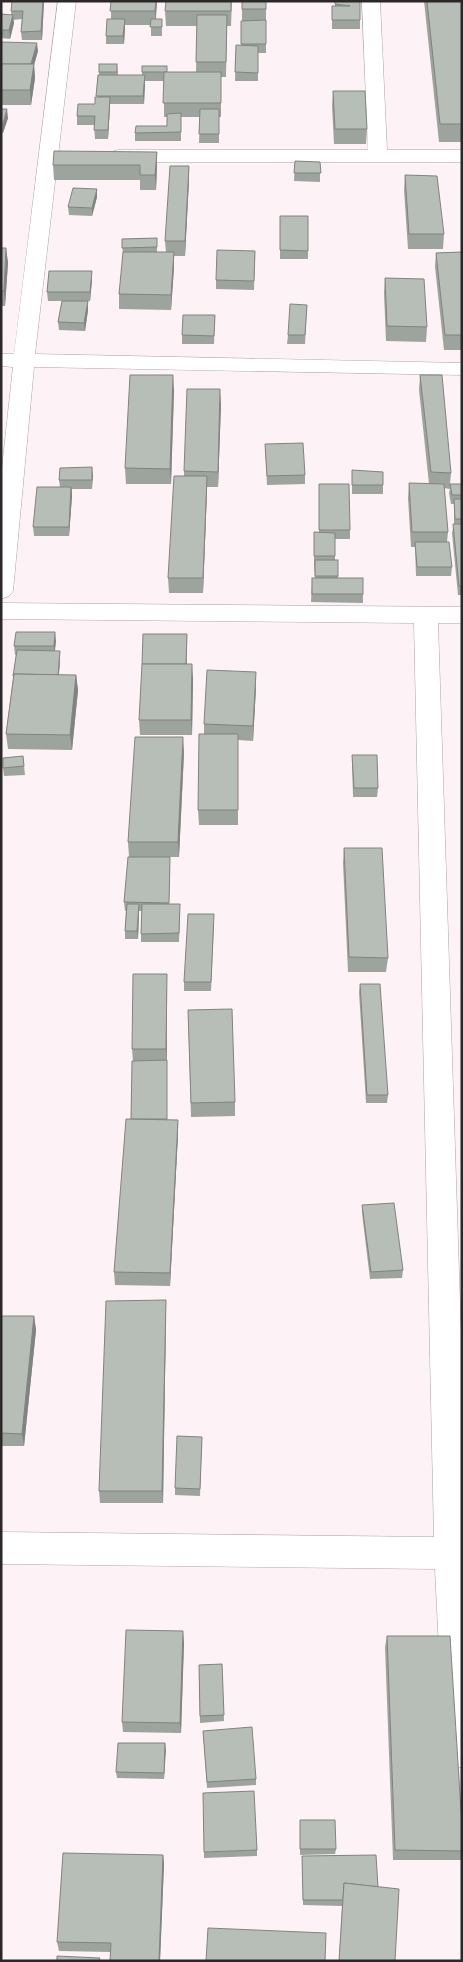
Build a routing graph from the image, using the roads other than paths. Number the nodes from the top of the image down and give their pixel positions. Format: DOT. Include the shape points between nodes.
graph roads {
  1 [pos="67,1"];
  2 [pos="371,1"];
  3 [pos="98,156"];
  4 [pos="378,156"];
  5 [pos="462,156"];
  6 [pos="1,360"];
  7 [pos="24,360"];
  8 [pos="462,369"];
  9 [pos="1,591"];
  10 [pos="1,611"];
  11 [pos="426,615"];
  12 [pos="462,616"];
  13 [pos="451,1087"];
  14 [pos="1,1548"];
  15 [pos="457,1553"];
  16 [pos="462,1750"];
  1 -- 7 [label="street" via="58,157"];
  2 -- 4 [label="street"];
  3 -- 4 [label="street"];
  4 -- 5 [label="street"];
  6 -- 7 [label="street"];
  7 -- 8 [label="street"];
  7 -- 9 [label="street"];
  10 -- 11 [label="street"];
  11 -- 12 [label="street"];
  11 -- 13 [label="street"];
  13 -- 15 [label="street"];
  14 -- 15 [label="street"];
  15 -- 16 [label="street"];
}
